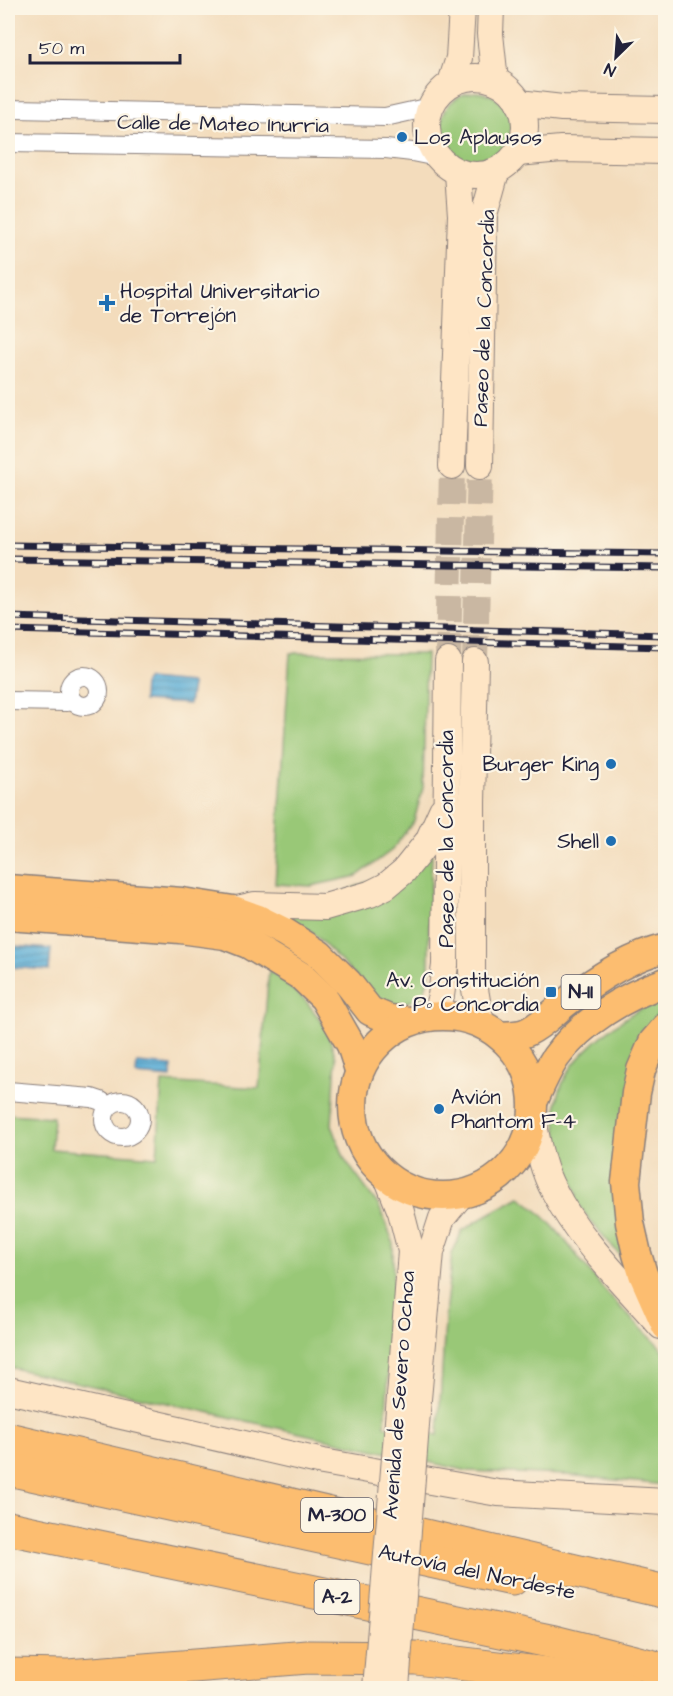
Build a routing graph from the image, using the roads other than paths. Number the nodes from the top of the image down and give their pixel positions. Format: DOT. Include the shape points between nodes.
graph roads {
  1 [pos="462,8"];
  2 [pos="491,8"];
  3 [pos="495,81"];
  4 [pos="451,83"];
  5 [pos="519,103"];
  6 [pos="430,107"];
  7 [pos="8,108"];
  8 [pos="666,110"];
  9 [pos="8,143"];
  10 [pos="666,151"];
  11 [pos="518,153"];
  12 [pos="436,157"];
  13 [pos="458,172"];
  14 [pos="496,172"];
  15 [pos="452,466"];
  16 [pos="480,466"];
  17 [pos="448,661"];
  18 [pos="475,662"];
  19 [pos="72,700"];
  20 [pos="8,701"];
  21 [pos="446,801"];
  22 [pos="8,889"];
  23 [pos="232,910"];
  24 [pos="8,916"];
  25 [pos="666,948"];
  26 [pos="666,982"];
  27 [pos="423,1018"];
  28 [pos="666,1026"];
  29 [pos="491,1030"];
  30 [pos="359,1070"];
  31 [pos="8,1091"];
  32 [pos="108,1106"];
  33 [pos="534,1109"];
  34 [pos="387,1177"];
  35 [pos="460,1196"];
  36 [pos="666,1326"];
  37 [pos="666,1330"];
  38 [pos="8,1390"];
  39 [pos="409,1398"];
  40 [pos="8,1439"];
  41 [pos="8,1469"];
  42 [pos="666,1502"];
  43 [pos="8,1528"];
  44 [pos="666,1592"];
  45 [pos="666,1615"];
  46 [pos="666,1670"];
  47 [pos="8,1675"];
  48 [pos="376,1689"];
  49 [pos="396,1689"];
  50 [pos="624,1689"];
  1 -- 4 [label="street" via="459,58"];
  2 -- 3 [label="street"];
  3 -- 4 [label="street" via="480,77"];
  3 -- 5 [label="street"];
  4 -- 6 [label="street" via="438,93"];
  5 -- 8 [label="street"];
  5 -- 11 [label="street" via="525,128"];
  6 -- 7 [label="street, Calle de Mateo Inurria" via="385,117"];
  6 -- 12 [label="street" via="426,124 428,142"];
  9 -- 12 [label="street, Calle de Mateo Inurria" via="386,149"];
  10 -- 11 [label="street" via="561,149"];
  11 -- 14 [label="street"];
  12 -- 13 [label="street"];
  13 -- 14 [label="street" via="477,176"];
  13 -- 15 [label="street, Paseo de la Concordia" via="461,215"];
  14 -- 16 [label="street, Paseo de la Concordia" via="484,215"];
  17 -- 21 [label="street, Paseo de la Concordia"];
  18 -- 29 [label="street, Paseo de la Concordia" via="472,972"];
  19 -- 20 [label="street"];
  21 -- 23 [label="street" via="428,841 386,886 325,907 255,905"];
  21 -- 27 [label="street, Paseo de la Concordia" via="446,965 441,996"];
  22 -- 23 [label="main road" via="182,902"];
  23 -- 27 [label="main road" via="284,932 319,954 370,1011 389,1019"];
  24 -- 30 [label="main road" via="180,928 225,935 248,944 301,976 324,998 351,1045"];
  25 -- 29 [label="main road, N-II" via="650,951 608,972 525,1033"];
  26 -- 33 [label="main road, N-II" via="625,1000 587,1024 546,1073"];
  27 -- 29 [label="main road, N-II" via="457,1016"];
  27 -- 30 [label="main road, N-II" via="391,1030"];
  28 -- 36 [label="main road" via="653,1042 641,1070 626,1182 630,1223 643,1274"];
  29 -- 33 [label="main road" via="516,1052 528,1072"];
  30 -- 34 [label="main road, N-II" via="352,1106 356,1134 369,1159"];
  31 -- 32 [label="street" via="92,1098"];
  33 -- 35 [label="main road, N-II" via="525,1144 508,1169 488,1185"];
  33 -- 37 [label="street" via="540,1158 554,1191 585,1239"];
  34 -- 35 [label="main road, N-II" via="417,1192"];
  34 -- 39 [label="street, Avenida de Severo Ochoa" via="411,1251"];
  35 -- 39 [label="street, Avenida de Severo Ochoa" via="442,1218 431,1252"];
  38 -- 42 [label="street" via="323,1462 498,1493"];
  39 -- 48 [label="street, Avenida de Severo Ochoa, bridge"];
  39 -- 49 [label="street, Avenida de Severo Ochoa, bridge"];
  40 -- 44 [label="highway, M-300"];
  41 -- 45 [label="highway, Autovía del Nordeste"];
  43 -- 46 [label="highway, A-2" via="554,1642"];
  47 -- 50 [label="highway" via="68,1676 308,1657 416,1658 547,1674"];
}
